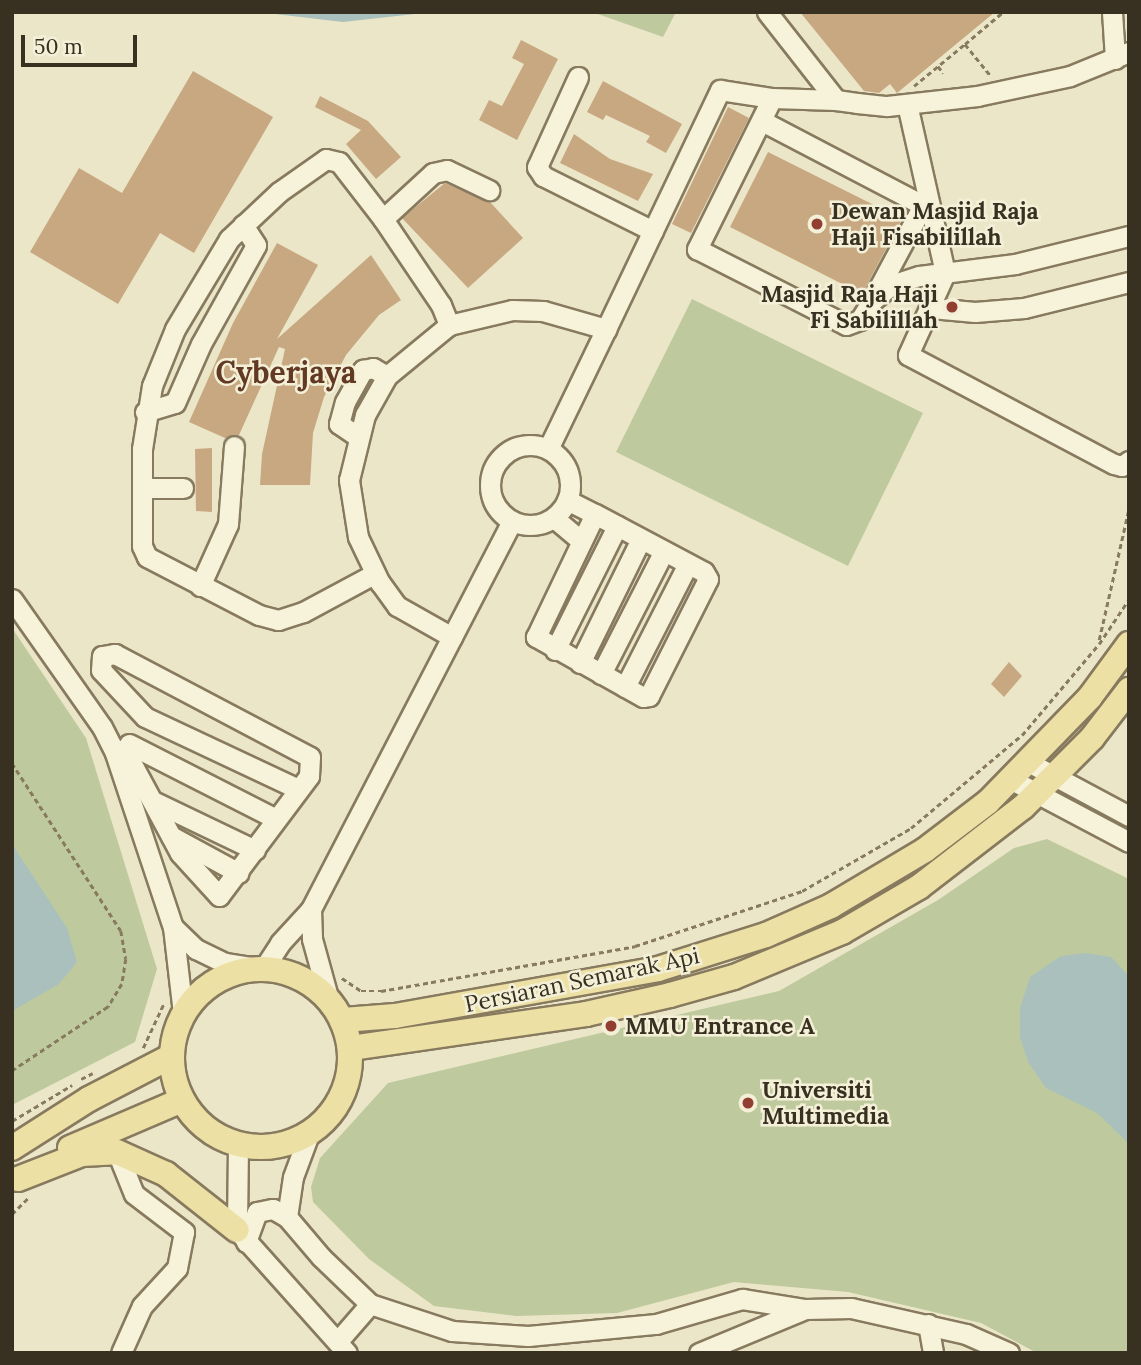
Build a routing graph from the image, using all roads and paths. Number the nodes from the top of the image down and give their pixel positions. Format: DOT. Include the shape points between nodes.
graph roads {
  1 [pos="766,12"];
  2 [pos="1003,12"];
  3 [pos="1112,12"];
  4 [pos="965,44"];
  5 [pos="1122,55"];
  6 [pos="938,66"];
  7 [pos="943,73"];
  8 [pos="578,77"];
  9 [pos="995,81"];
  10 [pos="909,97"];
  11 [pos="772,99"];
  12 [pos="836,100"];
  13 [pos="762,121"];
  14 [pos="489,190"];
  15 [pos="925,202"];
  16 [pos="383,219"];
  17 [pos="243,225"];
  18 [pos="653,231"];
  19 [pos="1129,236"];
  20 [pos="945,273"];
  21 [pos="1129,282"];
  22 [pos="872,300"];
  23 [pos="931,308"];
  24 [pos="449,325"];
  25 [pos="606,329"];
  26 [pos="145,412"];
  27 [pos="234,446"];
  28 [pos="548,449"];
  29 [pos="1129,461"];
  30 [pos="142,488"];
  31 [pos="183,488"];
  32 [pos="567,500"];
  33 [pos="1129,508"];
  34 [pos="595,514"];
  35 [pos="554,518"];
  36 [pos="512,522"];
  37 [pos="617,526"];
  38 [pos="641,539"];
  39 [pos="581,541"];
  40 [pos="664,551"];
  41 [pos="688,564"];
  42 [pos="374,573"];
  43 [pos="200,586"];
  44 [pos="1129,598"];
  45 [pos="12,599"];
  46 [pos="452,637"];
  47 [pos="1099,644"];
  48 [pos="1129,644"];
  49 [pos="555,650"];
  50 [pos="580,663"];
  51 [pos="601,674"];
  52 [pos="625,687"];
  53 [pos="1129,690"];
  54 [pos="145,717"];
  55 [pos="122,749"];
  56 [pos="12,763"];
  57 [pos="1021,772"];
  58 [pos="1046,786"];
  59 [pos="298,789"];
  60 [pos="155,802"];
  61 [pos="1129,816"];
  62 [pos="276,819"];
  63 [pos="171,836"];
  64 [pos="1129,842"];
  65 [pos="255,850"];
  66 [pos="239,873"];
  67 [pos="311,909"];
  68 [pos="173,927"];
  69 [pos="260,968"];
  70 [pos="336,970"];
  71 [pos="328,997"];
  72 [pos="174,1007"];
  73 [pos="343,1020"];
  74 [pos="351,1048"];
  75 [pos="135,1053"];
  76 [pos="172,1056"];
  77 [pos="12,1071"];
  78 [pos="98,1071"];
  79 [pos="182,1100"];
  80 [pos="12,1121"];
  81 [pos="309,1134"];
  82 [pos="238,1145"];
  83 [pos="12,1148"];
  84 [pos="117,1152"];
  85 [pos="15,1181"];
  86 [pos="288,1217"];
  87 [pos="241,1236"];
  88 [pos="370,1304"];
  89 [pos="726,1304"];
  90 [pos="805,1310"];
  91 [pos="928,1324"];
  92 [pos="744,1331"];
  93 [pos="342,1347"];
  94 [pos="121,1353"];
  95 [pos="699,1353"];
  96 [pos="933,1353"];
  97 [pos="1009,1353"];
  1 -- 12 [label="street"];
  2 -- 4 [label="path"];
  3 -- 5 [label="street"];
  4 -- 6 [label="path"];
  4 -- 9 [label="path"];
  5 -- 10 [label="street" via="1070,76 977,96"];
  6 -- 7 [label="path"];
  6 -- 10 [label="path"];
  8 -- 18 [label="street" via="537,167 543,176"];
  10 -- 12 [label="street"];
  10 -- 15 [label="street"];
  11 -- 12 [label="street"];
  11 -- 13 [label="street"];
  11 -- 18 [label="street" via="720,90"];
  13 -- 15 [label="street"];
  13 -- 22 [label="street" via="697,248 846,325 860,320"];
  14 -- 16 [label="street" via="447,170 433,173"];
  15 -- 20 [label="street"];
  15 -- 22 [label="street"];
  16 -- 17 [label="street" via="339,162 326,159"];
  16 -- 24 [label="street" via="441,305"];
  17 -- 26 [label="street" via="203,277 175,329"];
  17 -- 26 [label="street" via="256,245 201,344 175,403"];
  18 -- 25 [label="street"];
  19 -- 20 [label="street" via="1015,264"];
  20 -- 22 [label="street" via="891,285"];
  20 -- 23 [label="street"];
  21 -- 23 [label="street" via="1024,308 975,312"];
  23 -- 29 [label="street" via="908,355 1114,464 1122,466"];
  24 -- 25 [label="street" via="522,310 572,317"];
  24 -- 42 [label="street" via="387,376 357,436 349,480 351,506"];
  25 -- 28 [label="street"];
  26 -- 30 [label="street"];
  27 -- 43 [label="street" via="228,524"];
  28 -- 32 [label="street" via="567,471"];
  28 -- 36 [label="street" via="521,446 497,461 489,488 492,501"];
  30 -- 31 [label="street"];
  30 -- 43 [label="street" via="142,546 147,557"];
  32 -- 34 [label="street"];
  32 -- 35 [label="street"];
  33 -- 47 [label="path"];
  34 -- 37 [label="street"];
  34 -- 39 [label="street"];
  35 -- 36 [label="street" via="533,526"];
  35 -- 39 [label="street"];
  36 -- 46 [label="street"];
  37 -- 38 [label="street"];
  37 -- 49 [label="street"];
  38 -- 40 [label="street"];
  38 -- 50 [label="street"];
  39 -- 49 [label="street" via="536,630 536,637"];
  40 -- 41 [label="street"];
  40 -- 51 [label="street"];
  41 -- 52 [label="street"];
  41 -- 52 [label="street" via="704,572 706,587 649,696"];
  42 -- 43 [label="street" via="303,612 278,620"];
  42 -- 46 [label="street" via="397,606"];
  44 -- 47 [label="path"];
  45 -- 55 [label="street"];
  46 -- 67 [label="street"];
  47 -- 70 [label="path" via="1022,735 911,828 802,891 635,946 381,991 361,991"];
  48 -- 57 [label="main road, Persiaran Semarak Api" via="1090,697"];
  49 -- 50 [label="street"];
  50 -- 51 [label="street"];
  51 -- 52 [label="street"];
  53 -- 58 [label="main road, Persiaran Semarak Api"];
  54 -- 55 [label="street" via="143,733"];
  54 -- 59 [label="street"];
  54 -- 59 [label="street" via="101,670 102,656 115,654 304,751 312,764"];
  55 -- 60 [label="street"];
  55 -- 62 [label="street"];
  55 -- 68 [label="street"];
  56 -- 77 [label="path" via="121,931 126,959 122,984 108,1007"];
  57 -- 58 [label="street"];
  57 -- 73 [label="main road, Persiaran Semarak Api" via="900,866 831,906 754,939 617,977 396,1016"];
  58 -- 61 [label="street"];
  58 -- 64 [label="street"];
  58 -- 74 [label="main road, Persiaran Semarak Api" via="954,862 881,911 746,972 586,1014"];
  59 -- 62 [label="street"];
  60 -- 63 [label="street"];
  60 -- 65 [label="street"];
  62 -- 65 [label="street"];
  63 -- 66 [label="street"];
  63 -- 66 [label="street" via="190,869 211,892 219,895"];
  65 -- 66 [label="street"];
  67 -- 69 [label="street"];
  67 -- 71 [label="street" via="312,939"];
  68 -- 69 [label="street" via="196,949 225,963"];
  68 -- 72 [label="street"];
  69 -- 71 [label="main road" via="299,976"];
  69 -- 72 [label="main road" via="214,981"];
  71 -- 73 [label="main road"];
  72 -- 75 [label="path"];
  72 -- 76 [label="main road"];
  73 -- 74 [label="main road"];
  74 -- 81 [label="main road" via="350,1073 342,1097"];
  76 -- 79 [label="main road"];
  76 -- 83 [label="main road" via="89,1099"];
  78 -- 80 [label="path"];
  79 -- 82 [label="main road" via="196,1120"];
  79 -- 85 [label="main road" via="134,1117 41,1162"];
  81 -- 82 [label="main road" via="274,1146"];
  81 -- 86 [label="street" via="293,1177"];
  82 -- 87 [label="street"];
  84 -- 85 [label="main road" via="82,1154"];
  84 -- 87 [label="main road" via="166,1174"];
  84 -- 94 [label="street" via="134,1194 184,1232 177,1268 142,1306"];
  86 -- 87 [label="street" via="273,1209 257,1212"];
  86 -- 88 [label="street"];
  87 -- 93 [label="street"];
  88 -- 89 [label="street" via="452,1331 528,1336 656,1324"];
  88 -- 93 [label="street"];
  89 -- 90 [label="street" via="759,1299"];
  89 -- 92 [label="street" via="741,1315"];
  90 -- 91 [label="street" via="851,1308"];
  90 -- 92 [label="street"];
  91 -- 96 [label="street"];
  91 -- 97 [label="street"];
  92 -- 95 [label="street"];
}
